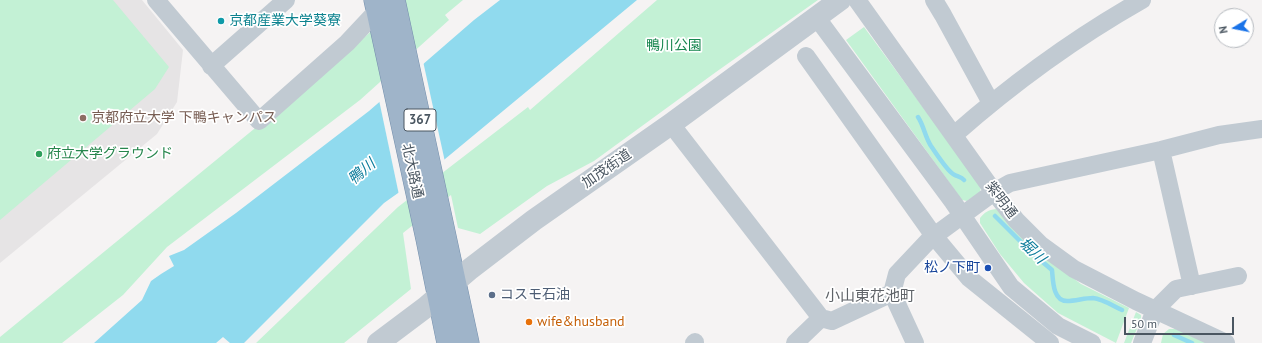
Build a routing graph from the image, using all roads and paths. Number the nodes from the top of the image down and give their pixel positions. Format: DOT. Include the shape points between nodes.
graph roads {
  1 [pos="156,0"];
  2 [pos="286,0"];
  3 [pos="840,0"];
  4 [pos="857,0"];
  5 [pos="934,0"];
  6 [pos="1142,0"];
  7 [pos="384,7"];
  8 [pos="817,18"];
  9 [pos="806,56"];
  10 [pos="211,66"];
  11 [pos="991,103"];
  12 [pos="672,124"];
  13 [pos="1262,129"];
  14 [pos="954,135"];
  15 [pos="1161,150"];
  16 [pos="994,192"];
  17 [pos="962,216"];
  18 [pos="934,236"];
  19 [pos="1238,276"];
  20 [pos="1192,286"];
  21 [pos="447,288"];
  22 [pos="892,293"];
  23 [pos="1155,310"];
  24 [pos="821,318"];
  25 [pos="378,343"];
  26 [pos="452,343"];
  27 [pos="795,343"];
  28 [pos="915,343"];
  29 [pos="1050,343"];
  30 [pos="1092,343"];
  31 [pos="1142,343"];
  32 [pos="1226,343"];
  1 -- 10 [label="street"];
  2 -- 10 [label="street"];
  3 -- 8 [label="street, 加茂街道"];
  4 -- 14 [label="street, 紫明通"];
  5 -- 11 [label="street"];
  6 -- 11 [label="street" via="1064,49"];
  7 -- 10 [label="street" via="259,121"];
  7 -- 21 [label="highway, 北大路通 / 367"];
  8 -- 12 [label="street, 加茂街道"];
  8 -- 17 [label="street"];
  9 -- 18 [label="street"];
  11 -- 14 [label="street"];
  12 -- 21 [label="street, 加茂街道" via="534,220"];
  12 -- 24 [label="street"];
  13 -- 15 [label="street" via="1219,135"];
  14 -- 16 [label="street, 紫明通"];
  15 -- 16 [label="street" via="1010,183"];
  15 -- 20 [label="street"];
  16 -- 17 [label="street"];
  16 -- 23 [label="street, 紫明通" via="1016,220 1041,245 1074,269"];
  17 -- 18 [label="street"];
  17 -- 30 [label="street" via="1011,287 1058,326"];
  18 -- 22 [label="street" via="897,274"];
  18 -- 29 [label="street" via="969,278"];
  19 -- 20 [label="street"];
  20 -- 23 [label="street" via="1176,289"];
  21 -- 25 [label="street, 加茂街道"];
  21 -- 26 [label="highway, 北大路通 / 367"];
  22 -- 24 [label="street" via="832,321"];
  22 -- 28 [label="street"];
  23 -- 31 [label="street"];
  23 -- 32 [label="street, 紫明通"];
  24 -- 27 [label="street"];
}
